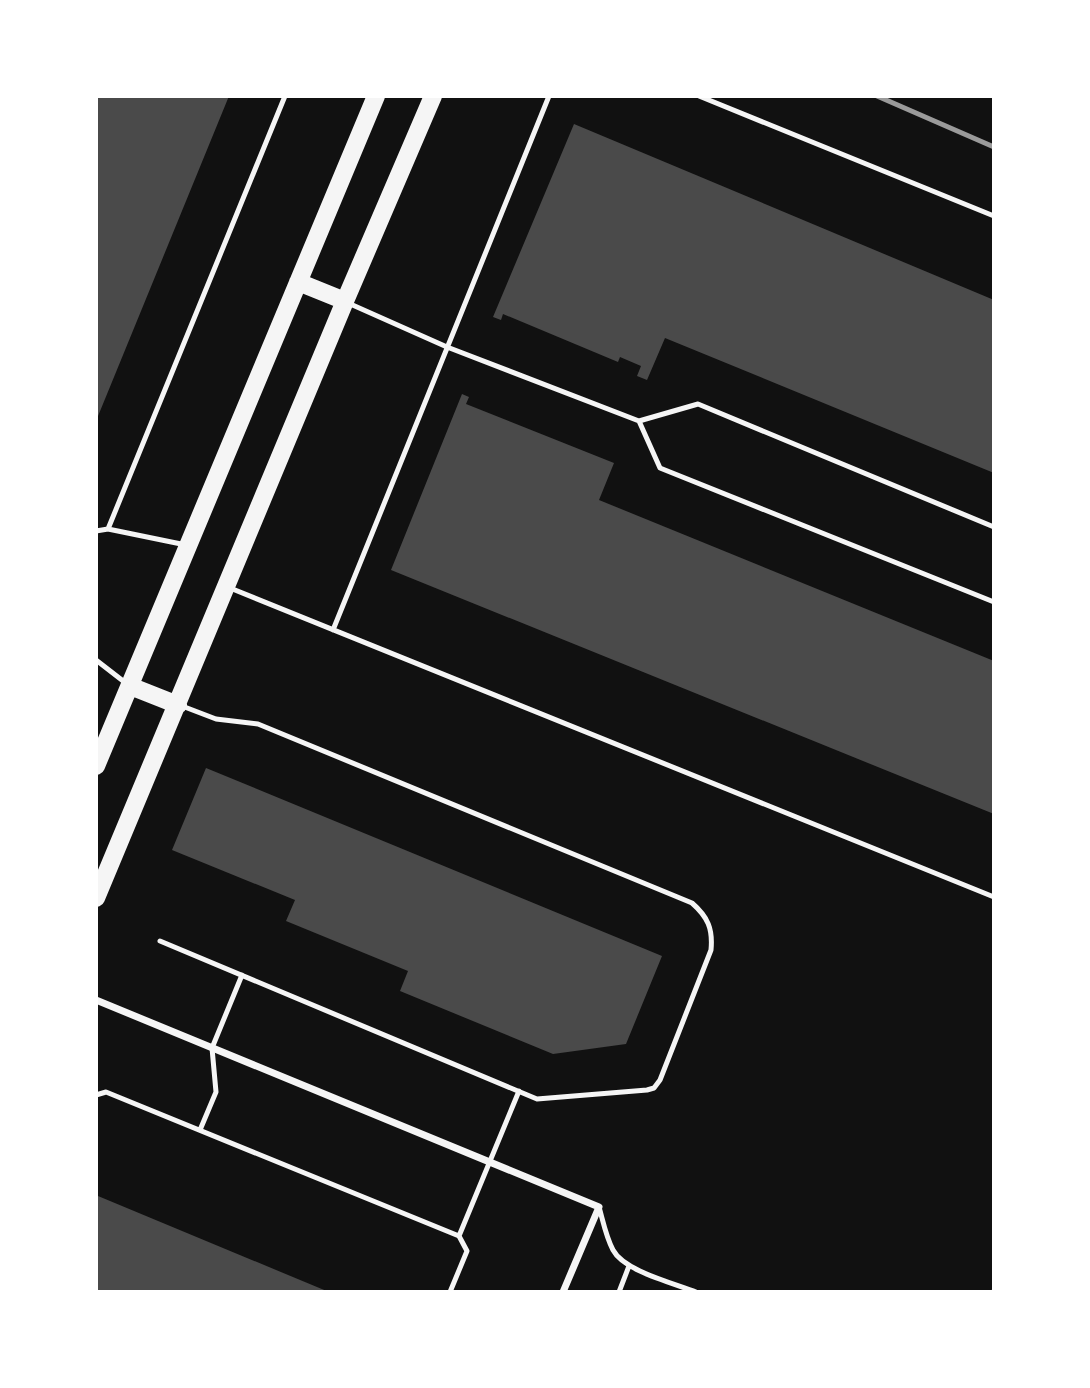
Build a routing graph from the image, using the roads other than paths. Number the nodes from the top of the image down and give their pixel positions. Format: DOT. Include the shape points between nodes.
graph roads {
  1 [pos="285,96"];
  2 [pos="376,96"];
  3 [pos="433,96"];
  4 [pos="549,96"];
  5 [pos="699,96"];
  6 [pos="994,216"];
  7 [pos="298,282"];
  8 [pos="345,301"];
  9 [pos="447,347"];
  10 [pos="639,421"];
  11 [pos="994,527"];
  12 [pos="108,529"];
  13 [pos="96,531"];
  14 [pos="189,545"];
  15 [pos="227,587"];
  16 [pos="994,602"];
  17 [pos="332,629"];
  18 [pos="96,660"];
  19 [pos="130,685"];
  20 [pos="178,705"];
  21 [pos="96,766"];
  22 [pos="994,897"];
  23 [pos="96,898"];
  24 [pos="160,941"];
  25 [pos="242,975"];
  26 [pos="96,1000"];
  27 [pos="212,1048"];
  28 [pos="519,1090"];
  29 [pos="96,1095"];
  30 [pos="200,1130"];
  31 [pos="489,1162"];
  32 [pos="599,1207"];
  33 [pos="459,1236"];
  34 [pos="629,1266"];
  35 [pos="450,1292"];
  36 [pos="563,1292"];
  37 [pos="619,1292"];
  38 [pos="696,1292"];
  1 -- 12 [label="lane"];
  2 -- 7 [label="main road"];
  3 -- 8 [label="main road"];
  4 -- 9 [label="lane"];
  5 -- 6 [label="lane"];
  7 -- 8 [label="main road"];
  7 -- 14 [label="main road"];
  8 -- 9 [label="lane"];
  8 -- 15 [label="main road"];
  9 -- 10 [label="lane"];
  9 -- 17 [label="lane"];
  10 -- 11 [label="lane" via="698,404"];
  10 -- 16 [label="lane" via="660,468"];
  12 -- 13 [label="lane"];
  12 -- 14 [label="lane"];
  14 -- 19 [label="main road"];
  15 -- 17 [label="lane"];
  15 -- 20 [label="main road"];
  17 -- 22 [label="lane"];
  18 -- 19 [label="lane"];
  19 -- 20 [label="main road"];
  19 -- 21 [label="main road"];
  20 -- 23 [label="main road"];
  20 -- 28 [label="lane" via="216,719 258,724 692,903 701,911 712,936 707,963 654,1088 537,1099"];
  24 -- 25 [label="lane"];
  25 -- 27 [label="lane"];
  25 -- 28 [label="lane"];
  26 -- 27 [label="street"];
  27 -- 30 [label="lane" via="216,1092"];
  27 -- 31 [label="street"];
  28 -- 31 [label="lane"];
  29 -- 30 [label="lane" via="106,1092"];
  30 -- 33 [label="lane"];
  31 -- 32 [label="street"];
  31 -- 33 [label="lane"];
  32 -- 34 [label="lane" via="613,1250"];
  32 -- 36 [label="street"];
  33 -- 35 [label="lane" via="467,1251"];
  34 -- 37 [label="lane"];
  34 -- 38 [label="lane"];
}
